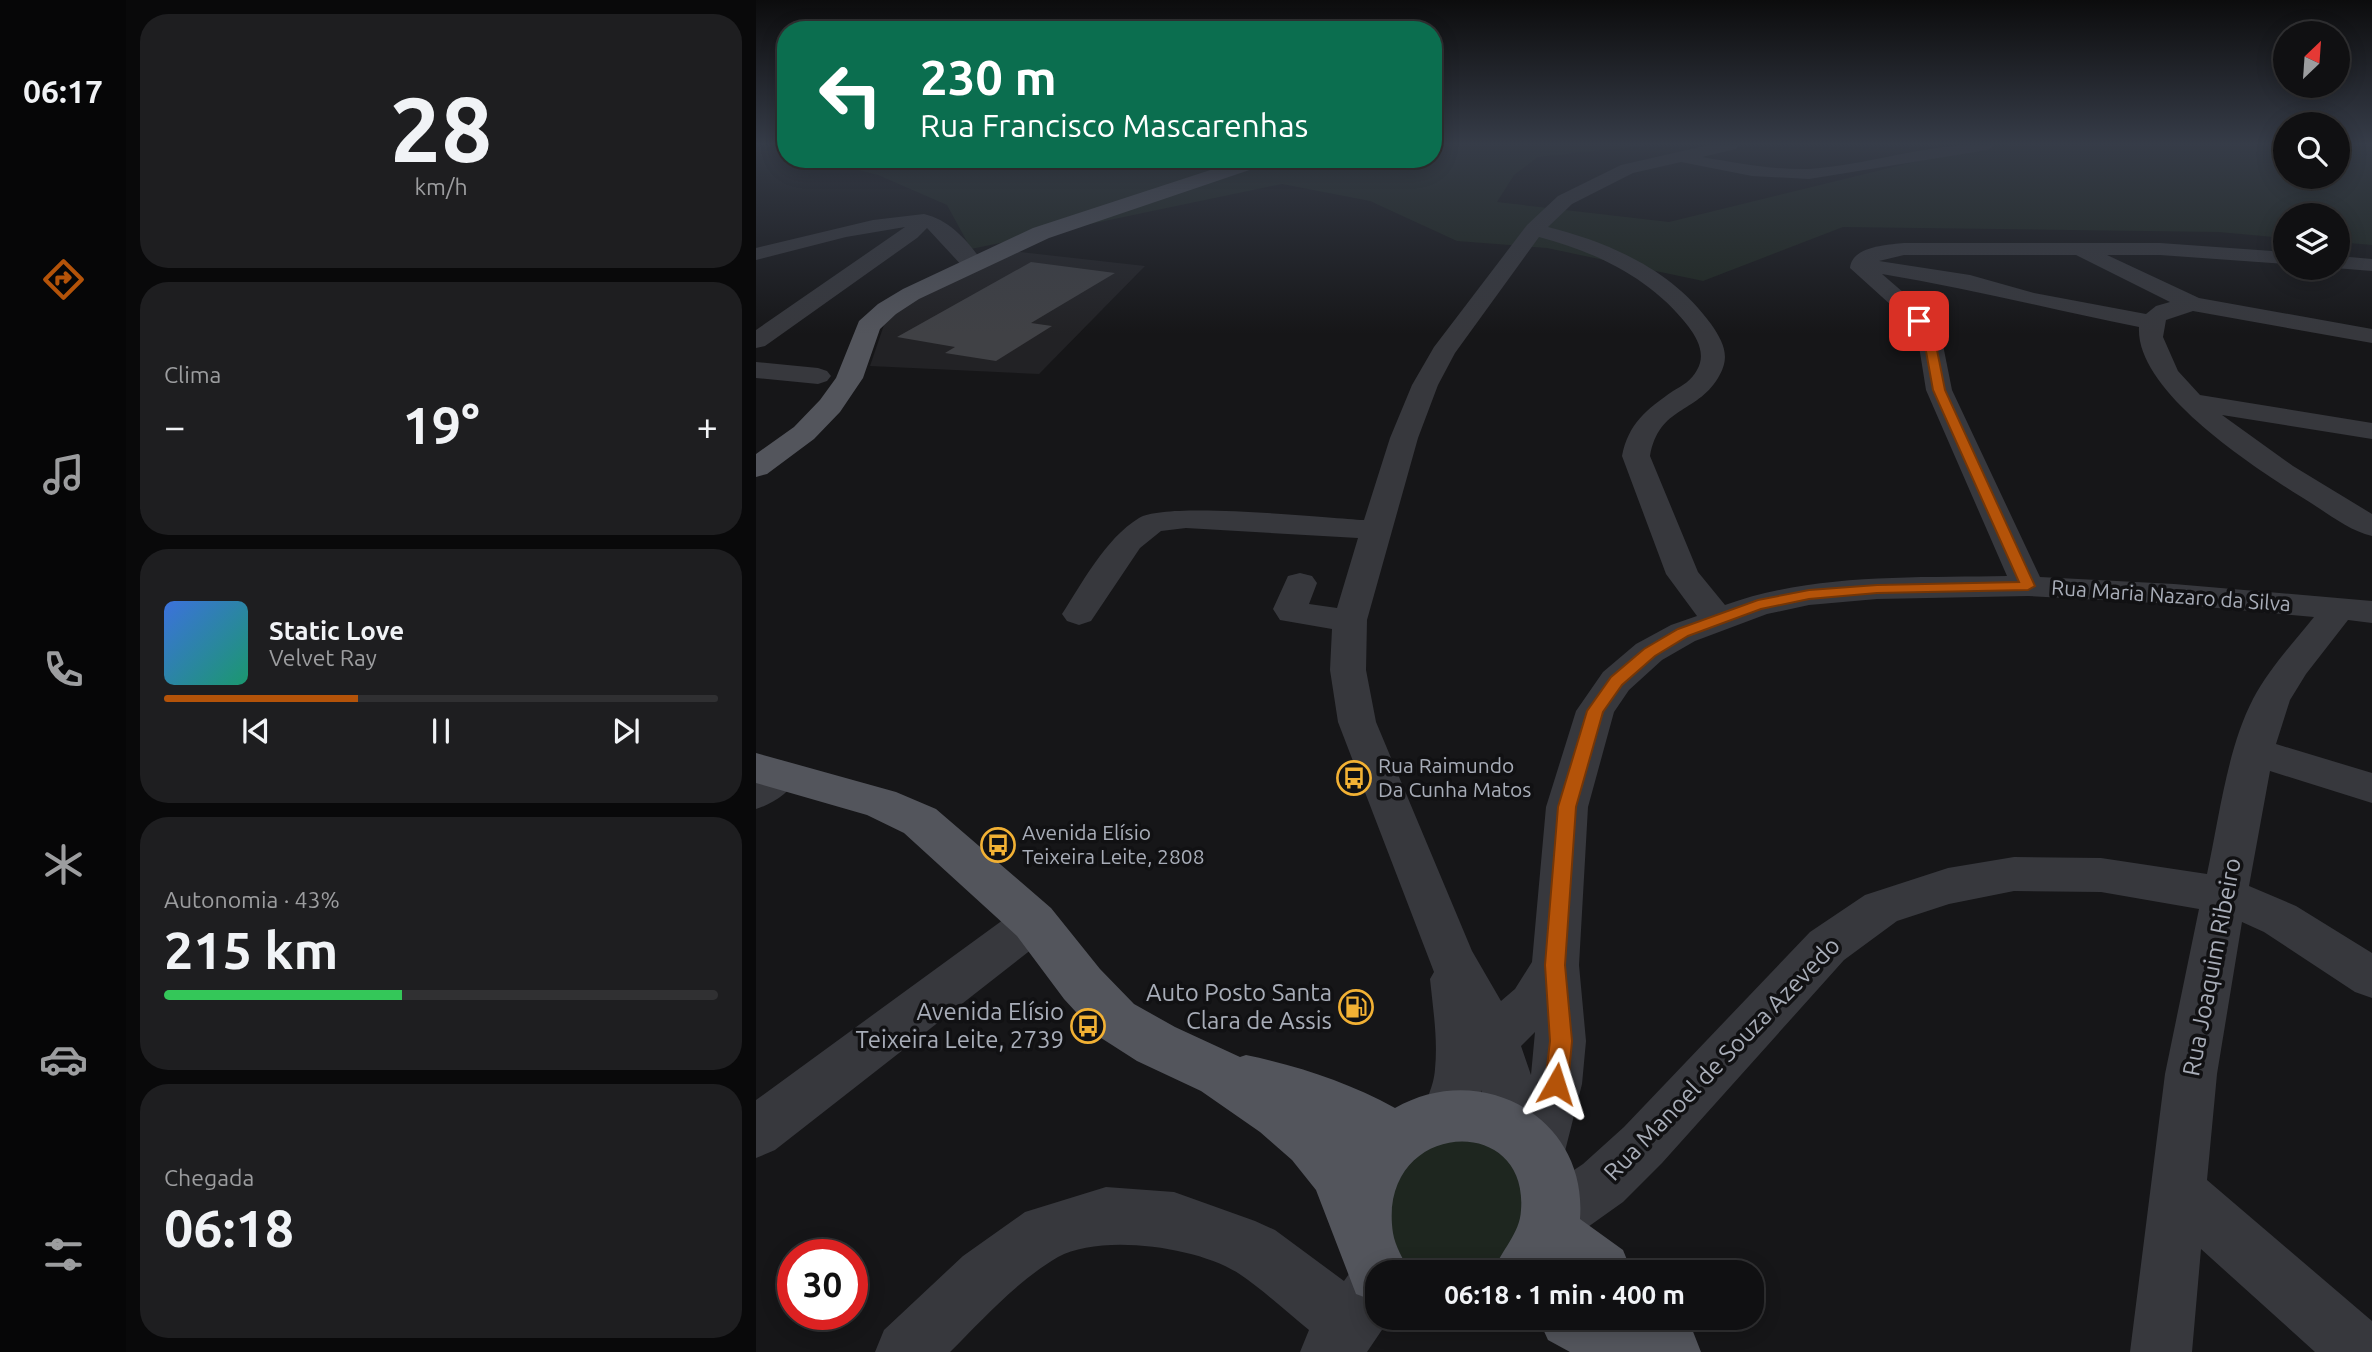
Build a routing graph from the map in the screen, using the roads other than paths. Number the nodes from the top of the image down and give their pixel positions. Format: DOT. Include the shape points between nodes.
graph roads {
  1 [pos="1113,208"];
  2 [pos="1556,208"];
  3 [pos="924,220"];
  4 [pos="1534,229"];
  5 [pos="2074,247"];
  6 [pos="761,254"];
  7 [pos="2273,257"];
  8 [pos="2350,263"];
  9 [pos="973,264"];
  10 [pos="1861,265"];
  11 [pos="2372,265"];
  12 [pos="2193,304"];
  13 [pos="2151,322"];
  14 [pos="2372,336"];
  15 [pos="756,341"];
  16 [pos="756,370"];
  17 [pos="818,376"];
  18 [pos="2188,401"];
  19 [pos="2372,430"];
  20 [pos="756,468"];
  21 [pos="2372,527"];
  22 [pos="1376,530"];
  23 [pos="1300,583"];
  24 [pos="2028,586"];
  25 [pos="2356,610"];
  26 [pos="1079,614"];
  27 [pos="1717,618"];
  28 [pos="1350,620"];
  29 [pos="2254,751"];
  30 [pos="764,779"];
  31 [pos="2372,788"];
  32 [pos="2224,895"];
  33 [pos="1034,922"];
  34 [pos="1555,965"];
  35 [pos="2372,978"];
  36 [pos="1220,1074"];
  37 [pos="1468,1075"];
  38 [pos="756,1132"];
  39 [pos="1395,1140"];
  40 [pos="1522,1141"];
  41 [pos="2177,1190"];
  42 [pos="1541,1241"];
  43 [pos="1368,1249"];
  44 [pos="1578,1260"];
  45 [pos="1353,1320"];
  46 [pos="1593,1330"];
  47 [pos="1653,1330"];
  48 [pos="906,1352"];
  49 [pos="1625,1352"];
  50 [pos="1669,1352"];
  51 [pos="2161,1352"];
  52 [pos="2361,1352"];
  1 -- 9 [label="main road"];
  2 -- 4 [label="street"];
  3 -- 6 [label="street" via="891,222"];
  3 -- 9 [label="street" via="936,224"];
  3 -- 15 [label="street" via="911,234"];
  4 -- 22 [label="street" via="1443,352 1425,385"];
  4 -- 27 [label="street" via="1580,242 1632,265 1692,315 1710,340 1712,368 1648,423 1636,441 1636,456 1682,574"];
  5 -- 7 [label="street"];
  5 -- 10 [label="street" via="1904,249 1876,253"];
  5 -- 12 [label="street"];
  8 -- 11 [label="street"];
  9 -- 20 [label="main road" via="911,294 868,326 849,378 830,406 804,433"];
  10 -- 13 [label="street" via="1970,282"];
  10 -- 24 [label="street" via="1911,311 1930,340 1939,390"];
  12 -- 13 [label="street" via="2160,313"];
  12 -- 14 [label="street"];
  13 -- 18 [label="street" via="2149,334 2158,360"];
  16 -- 17 [label="street"];
  18 -- 19 [label="street"];
  18 -- 21 [label="street" via="2300,485"];
  22 -- 26 [label="street" via="1186,519 1152,523 1129,542"];
  22 -- 28 [label="street"];
  23 -- 28 [label="street" via="1292,613"];
  24 -- 25 [label="street, Rua Maria Nazaro da Silva"];
  24 -- 27 [label="street, Rua Maria Nazaro da Silva" via="1809,595"];
  25 -- 29 [label="street, Rua Joaquim Ribeiro" via="2293,666 2272,700"];
  27 -- 34 [label="street, Rua Maria Nazaro da Silva" via="1650,652 1616,681 1595,711 1567,807"];
  28 -- 37 [label="street" via="1348,670 1357,722 1451,961"];
  29 -- 31 [label="street"];
  29 -- 32 [label="street, Rua Joaquim Ribeiro"];
  30 -- 33 [label="main road" via="881,803 920,821"];
  32 -- 35 [label="street, Rua Manoel de Souza Azevedo" via="2280,919"];
  32 -- 41 [label="street, Rua Joaquim Ribeiro" via="2191,1074"];
  32 -- 42 [label="street, Rua Manoel de Souza Azevedo" via="2101,875 2014,874 1948,886 1881,908 1827,946 1643,1145"];
  33 -- 36 [label="main road" via="1082,985 1116,1020"];
  33 -- 38 [label="street"];
  34 -- 37 [label="street, Rua Maria Nazaro da Silva" via="1532,1004"];
  34 -- 40 [label="street, Rua Maria Nazaro da Silva" via="1561,1041 1556,1084"];
  36 -- 39 [label="main road" via="1324,1100 1367,1119"];
  36 -- 43 [label="main road" via="1312,1141 1339,1173"];
  37 -- 39 [label="main road" via="1421,1124"];
  37 -- 40 [label="main road" via="1489,1118"];
  37 -- 40 [label="street" via="1504,1064"];
  39 -- 43 [label="main road" via="1379,1157 1360,1201"];
  40 -- 42 [label="main road" via="1547,1174 1551,1196"];
  41 -- 51 [label="street, Rua Joaquim Ribeiro"];
  41 -- 52 [label="street"];
  42 -- 44 [label="main road"];
  45 -- 48 [label="street" via="1255,1250 1174,1220 1106,1215 1045,1232 984,1277"];
  46 -- 49 [label="main road"];
  47 -- 50 [label="main road"];
}
